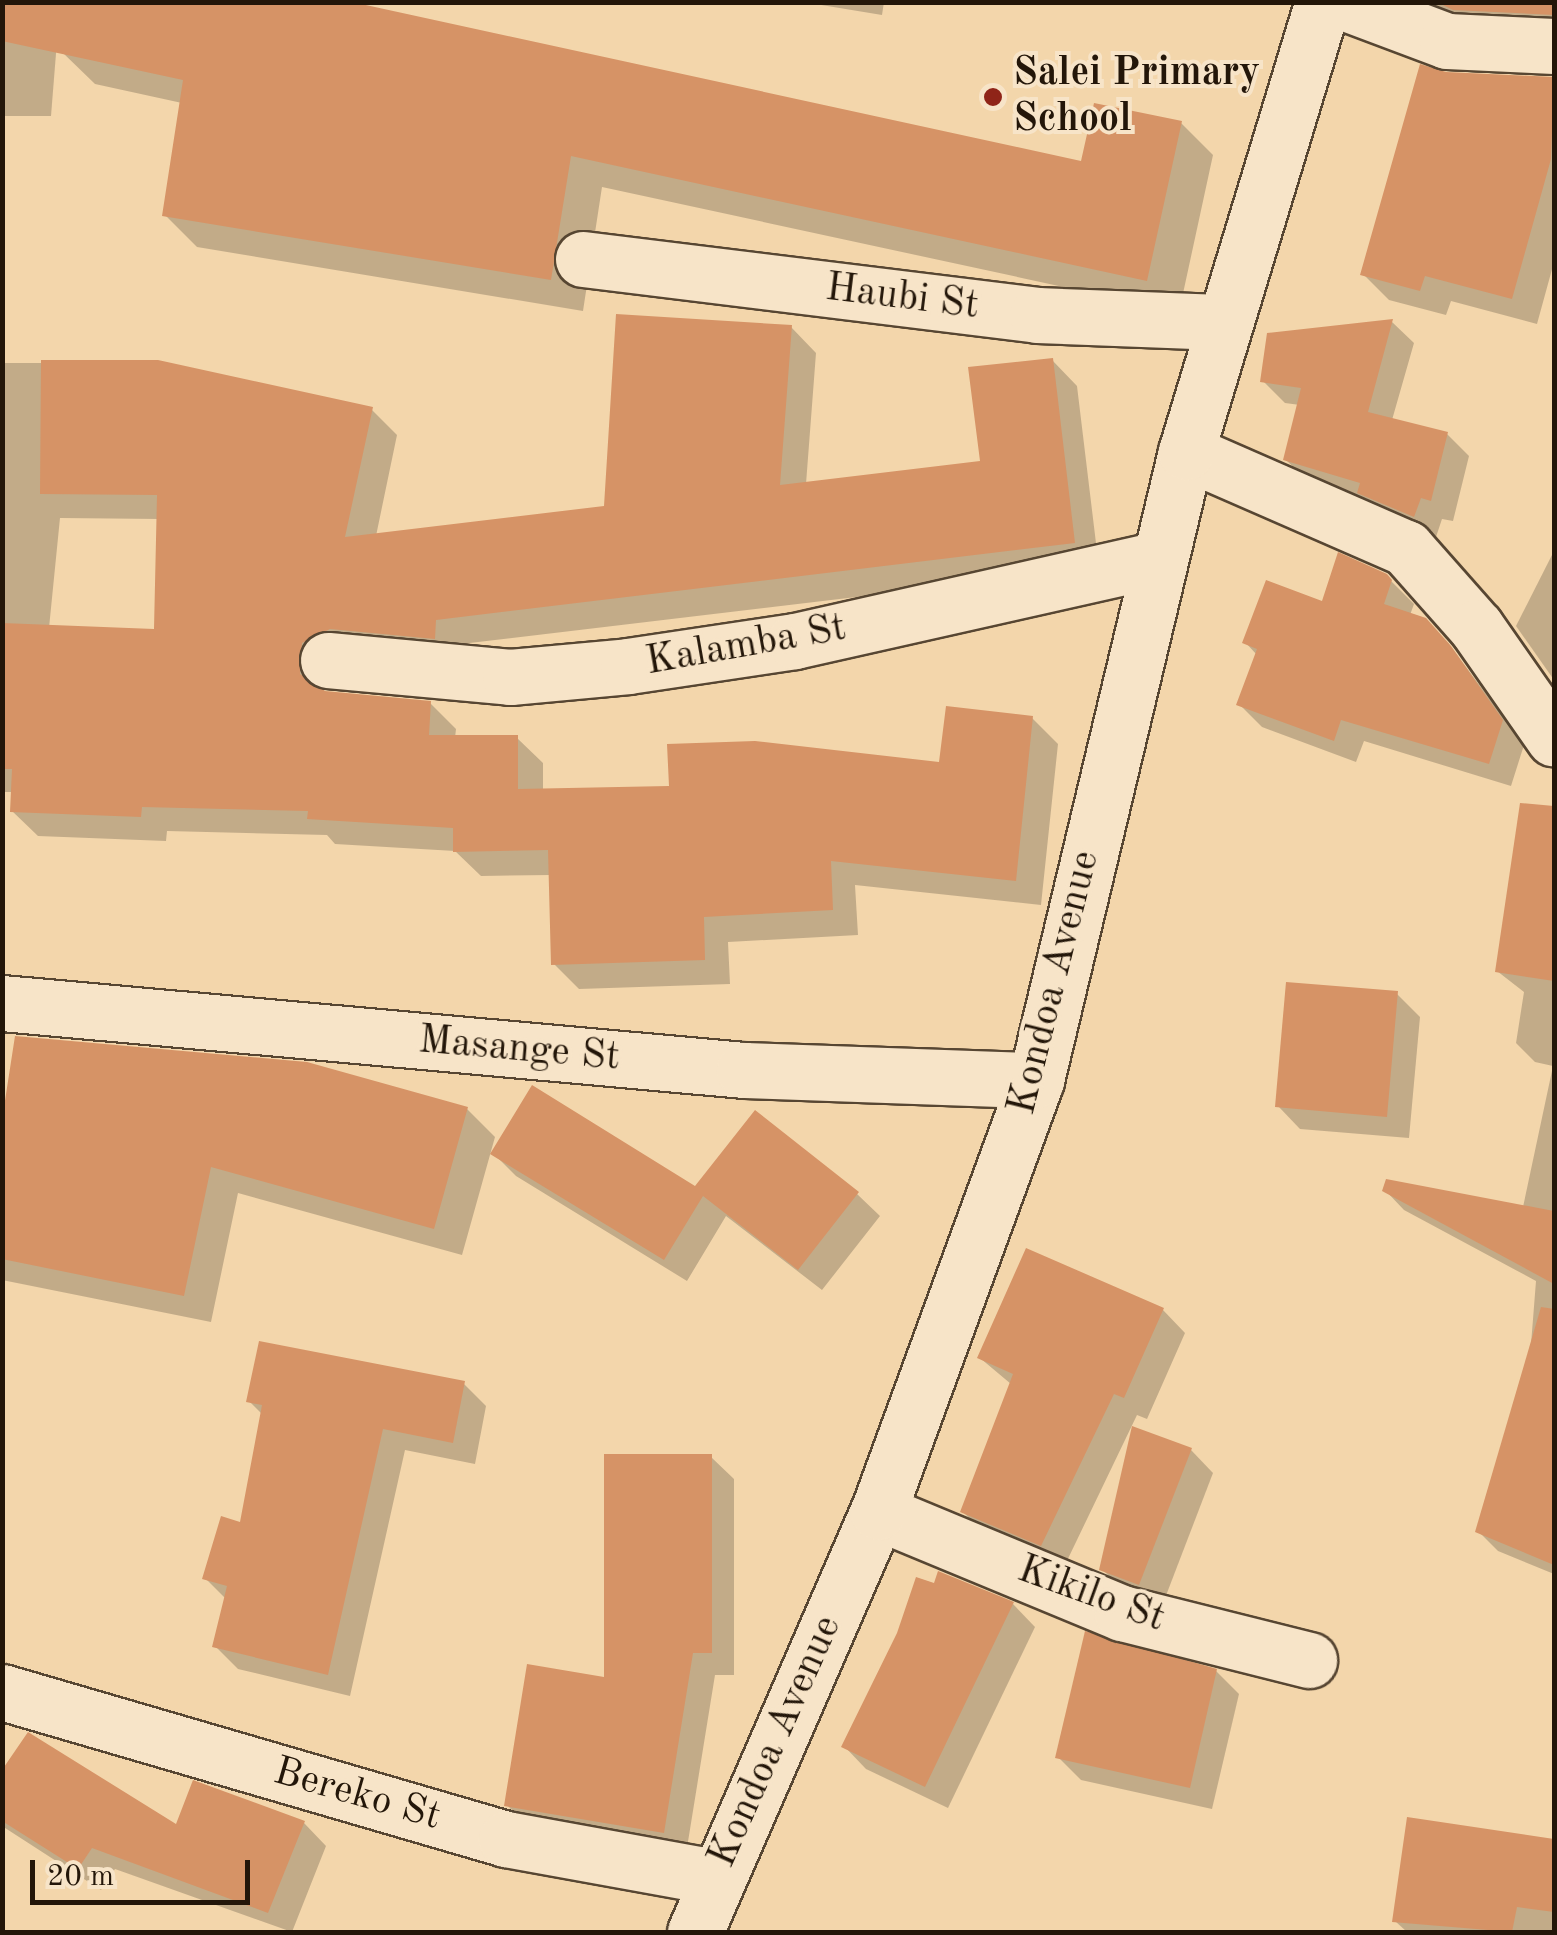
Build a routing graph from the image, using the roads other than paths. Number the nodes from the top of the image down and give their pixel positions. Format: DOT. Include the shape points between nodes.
graph roads {
  1 [pos="1323,2"];
  2 [pos="1343,2"];
  3 [pos="1554,46"];
  4 [pos="583,259"];
  5 [pos="1221,322"];
  6 [pos="1186,452"];
  7 [pos="1158,559"];
  8 [pos="328,660"];
  9 [pos="1554,738"];
  10 [pos="2,1003"];
  11 [pos="1036,1080"];
  12 [pos="878,1512"];
  13 [pos="1309,1660"];
  14 [pos="2,1692"];
  15 [pos="716,1876"];
  16 [pos="695,1932"];
  1 -- 5 [label="street, Kondoa Avenue"];
  2 -- 3 [label="street" via="1447,41"];
  4 -- 5 [label="street, Haubi St" via="1037,315"];
  5 -- 6 [label="street, Kondoa Avenue"];
  6 -- 7 [label="street, Kondoa Avenue"];
  6 -- 9 [label="street" via="1406,548 1476,627"];
  7 -- 8 [label="street, Kalamba St" via="796,640 628,666 510,677"];
  7 -- 11 [label="street, Kondoa Avenue"];
  10 -- 11 [label="street, Masange St" via="744,1070"];
  11 -- 12 [label="street, Kondoa Avenue"];
  12 -- 13 [label="street, Kikilo St" via="1122,1613"];
  12 -- 15 [label="street, Kondoa Avenue"];
  14 -- 15 [label="street, Bereko St" via="506,1839"];
  15 -- 16 [label="street, Kondoa Avenue"];
}
